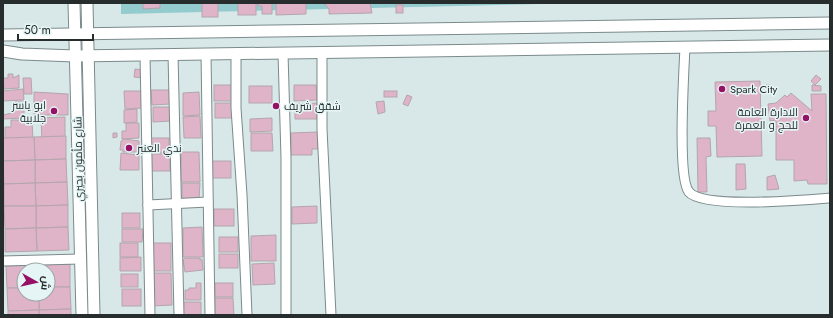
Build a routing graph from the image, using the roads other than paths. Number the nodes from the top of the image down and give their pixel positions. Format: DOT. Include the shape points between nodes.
graph roads {
  1 [pos="74,3"];
  2 [pos="87,3"];
  3 [pos="830,23"];
  4 [pos="3,35"];
  5 [pos="75,35"];
  6 [pos="88,35"];
  7 [pos="830,45"];
  8 [pos="685,47"];
  9 [pos="3,51"];
  10 [pos="322,52"];
  11 [pos="236,53"];
  12 [pos="283,53"];
  13 [pos="173,54"];
  14 [pos="206,54"];
  15 [pos="88,55"];
  16 [pos="145,55"];
  17 [pos="75,56"];
  18 [pos="830,198"];
  19 [pos="208,202"];
  20 [pos="176,204"];
  21 [pos="148,205"];
  22 [pos="80,259"];
  23 [pos="3,260"];
  24 [pos="82,315"];
  25 [pos="94,315"];
  26 [pos="150,315"];
  27 [pos="179,315"];
  28 [pos="210,315"];
  29 [pos="247,315"];
  30 [pos="286,315"];
  31 [pos="331,315"];
  1 -- 5 [label="street, شارع مأمون بحيري"];
  2 -- 6 [label="street, شارع مأمون بحيري"];
  3 -- 6 [label="street"];
  4 -- 5 [label="street"];
  5 -- 6 [label="street"];
  5 -- 17 [label="street, شارع مأمون بحيري"];
  6 -- 15 [label="street, شارع مأمون بحيري"];
  7 -- 8 [label="street"];
  8 -- 10 [label="street"];
  8 -- 18 [label="street" via="683,166 689,193 722,202"];
  9 -- 17 [label="street"];
  10 -- 12 [label="street"];
  10 -- 31 [label="street" via="322,129"];
  11 -- 12 [label="street"];
  11 -- 14 [label="street"];
  11 -- 29 [label="street" via="236,108"];
  12 -- 30 [label="street"];
  13 -- 14 [label="street"];
  13 -- 16 [label="street"];
  13 -- 20 [label="street"];
  14 -- 19 [label="street"];
  15 -- 16 [label="street"];
  15 -- 17 [label="street"];
  15 -- 25 [label="street, شارع مأمون بحيري"];
  16 -- 21 [label="street"];
  17 -- 22 [label="street, شارع مأمون بحيري"];
  19 -- 20 [label="street"];
  19 -- 28 [label="street"];
  20 -- 21 [label="street"];
  20 -- 27 [label="street"];
  21 -- 26 [label="street"];
  22 -- 23 [label="street"];
  22 -- 24 [label="street, شارع مأمون بحيري"];
}
